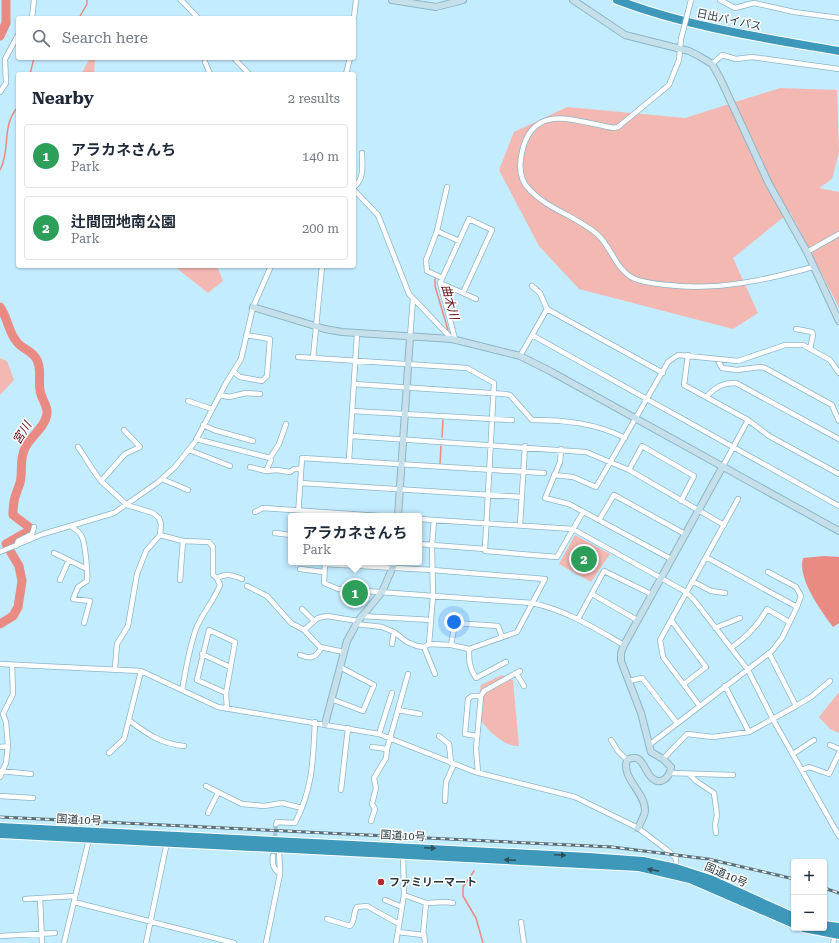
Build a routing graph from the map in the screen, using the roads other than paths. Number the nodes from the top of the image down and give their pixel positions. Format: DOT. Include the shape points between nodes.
graph roads {
  1 [pos="34,0"];
  2 [pos="181,0"];
  3 [pos="356,0"];
  4 [pos="392,0"];
  5 [pos="463,0"];
  6 [pos="573,0"];
  7 [pos="616,0"];
  8 [pos="691,0"];
  9 [pos="720,0"];
  10 [pos="32,16"];
  11 [pos="196,16"];
  12 [pos="354,16"];
  13 [pos="839,18"];
  14 [pos="16,39"];
  15 [pos="679,49"];
  16 [pos="839,51"];
  17 [pos="236,60"];
  18 [pos="350,60"];
  19 [pos="205,62"];
  20 [pos="712,64"];
  21 [pos="839,69"];
  22 [pos="209,72"];
  23 [pos="248,72"];
  24 [pos="346,72"];
  25 [pos="0,92"];
  26 [pos="362,153"];
  27 [pos="356,186"];
  28 [pos="447,187"];
  29 [pos="356,190"];
  30 [pos="437,231"];
  31 [pos="839,234"];
  32 [pos="459,241"];
  33 [pos="807,252"];
  34 [pos="813,267"];
  35 [pos="270,268"];
  36 [pos="322,268"];
  37 [pos="441,280"];
  38 [pos="532,286"];
  39 [pos="463,293"];
  40 [pos="413,299"];
  41 [pos="476,299"];
  42 [pos="253,307"];
  43 [pos="547,309"];
  44 [pos="839,321"];
  45 [pos="315,326"];
  46 [pos="796,328"];
  47 [pos="357,334"];
  48 [pos="532,335"];
  49 [pos="246,336"];
  50 [pos="410,337"];
  51 [pos="453,339"];
  52 [pos="810,349"];
  53 [pos="688,355"];
  54 [pos="520,356"];
  55 [pos="298,357"];
  56 [pos="313,358"];
  57 [pos="717,359"];
  58 [pos="355,360"];
  59 [pos="408,363"];
  60 [pos="234,372"];
  61 [pos="662,373"];
  62 [pos="839,373"];
  63 [pos="354,384"];
  64 [pos="406,387"];
  65 [pos="494,393"];
  66 [pos="260,394"];
  67 [pos="220,395"];
  68 [pos="707,396"];
  69 [pos="648,399"];
  70 [pos="188,401"];
  71 [pos="212,409"];
  72 [pos="352,411"];
  73 [pos="405,413"];
  74 [pos="635,418"];
  75 [pos="493,419"];
  76 [pos="512,420"];
  77 [pos="748,420"];
  78 [pos="839,421"];
  79 [pos="286,424"];
  80 [pos="204,425"];
  81 [pos="124,430"];
  82 [pos="351,436"];
  83 [pos="403,438"];
  84 [pos="624,438"];
  85 [pos="196,439"];
  86 [pos="839,439"];
  87 [pos="253,441"];
  88 [pos="491,445"];
  89 [pos="525,446"];
  90 [pos="734,446"];
  91 [pos="78,447"];
  92 [pos="561,449"];
  93 [pos="189,450"];
  94 [pos="270,458"];
  95 [pos="349,460"];
  96 [pos="611,461"];
  97 [pos="402,464"];
  98 [pos="230,466"];
  99 [pos="723,466"];
  100 [pos="250,467"];
  101 [pos="301,469"];
  102 [pos="490,470"];
  103 [pos="629,470"];
  104 [pos="266,471"];
  105 [pos="523,472"];
  106 [pos="544,473"];
  107 [pos="839,474"];
  108 [pos="554,475"];
  109 [pos="162,479"];
  110 [pos="101,481"];
  111 [pos="300,483"];
  112 [pos="401,488"];
  113 [pos="188,490"];
  114 [pos="489,494"];
  115 [pos="522,497"];
  116 [pos="738,499"];
  117 [pos="681,501"];
  118 [pos="128,505"];
  119 [pos="839,506"];
  120 [pos="698,510"];
  121 [pos="255,512"];
  122 [pos="582,512"];
  123 [pos="292,513"];
  124 [pos="298,513"];
  125 [pos="398,513"];
  126 [pos="422,518"];
  127 [pos="434,520"];
  128 [pos="600,520"];
  129 [pos="486,523"];
  130 [pos="520,525"];
  131 [pos="724,525"];
  132 [pos="71,526"];
  133 [pos="34,527"];
  134 [pos="573,530"];
  135 [pos="839,531"];
  136 [pos="275,533"];
  137 [pos="685,534"];
  138 [pos="160,535"];
  139 [pos="288,535"];
  140 [pos="183,541"];
  141 [pos="422,544"];
  142 [pos="432,545"];
  143 [pos="14,547"];
  144 [pos="485,549"];
  145 [pos="1,552"];
  146 [pos="54,552"];
  147 [pos="706,557"];
  148 [pos="671,559"];
  149 [pos="69,560"];
  150 [pos="325,565"];
  151 [pos="394,565"];
  152 [pos="400,565"];
  153 [pos="87,569"];
  154 [pos="300,569"];
  155 [pos="432,570"];
  156 [pos="324,572"];
  157 [pos="768,572"];
  158 [pos="661,577"];
  159 [pos="217,578"];
  160 [pos="242,579"];
  161 [pos="60,580"];
  162 [pos="180,580"];
  163 [pos="692,581"];
  164 [pos="247,586"];
  165 [pos="382,592"];
  166 [pos="686,592"];
  167 [pos="725,593"];
  168 [pos="592,594"];
  169 [pos="651,594"];
  170 [pos="433,596"];
  171 [pos="532,603"];
  172 [pos="796,607"];
  173 [pos="302,609"];
  174 [pos="740,618"];
  175 [pos="578,619"];
  176 [pos="358,620"];
  177 [pos="431,620"];
  178 [pos="637,620"];
  179 [pos="671,620"];
  180 [pos="314,621"];
  181 [pos="789,622"];
  182 [pos="84,623"];
  183 [pos="715,628"];
  184 [pos="304,630"];
  185 [pos="394,632"];
  186 [pos="502,637"];
  187 [pos="392,644"];
  188 [pos="429,644"];
  189 [pos="451,645"];
  190 [pos="624,645"];
  191 [pos="424,647"];
  192 [pos="321,648"];
  193 [pos="731,648"];
  194 [pos="469,649"];
  195 [pos="344,652"];
  196 [pos="769,653"];
  197 [pos="202,654"];
  198 [pos="300,655"];
  199 [pos="506,662"];
  200 [pos="0,664"];
  201 [pos="12,665"];
  202 [pos="230,667"];
  203 [pos="115,668"];
  204 [pos="340,668"];
  205 [pos="141,670"];
  206 [pos="748,670"];
  207 [pos="408,674"];
  208 [pos="435,674"];
  209 [pos="628,681"];
  210 [pos="830,681"];
  211 [pos="684,684"];
  212 [pos="524,686"];
  213 [pos="725,686"];
  214 [pos="182,690"];
  215 [pos="226,693"];
  216 [pos="392,693"];
  217 [pos="481,696"];
  218 [pos="331,699"];
  219 [pos="699,705"];
  220 [pos="796,706"];
  221 [pos="228,709"];
  222 [pos="398,710"];
  223 [pos="420,714"];
  224 [pos="773,719"];
  225 [pos="130,721"];
  226 [pos="315,722"];
  227 [pos="676,723"];
  228 [pos="325,724"];
  229 [pos="348,728"];
  230 [pos="749,732"];
  231 [pos="379,734"];
  232 [pos="439,736"];
  233 [pos="477,736"];
  234 [pos="390,737"];
  235 [pos="611,740"];
  236 [pos="814,740"];
  237 [pos="649,744"];
  238 [pos="830,744"];
  239 [pos="8,746"];
  240 [pos="184,746"];
  241 [pos="0,747"];
  242 [pos="372,747"];
  243 [pos="387,749"];
  244 [pos="839,749"];
  245 [pos="109,753"];
  246 [pos="839,753"];
  247 [pos="793,754"];
  248 [pos="663,758"];
  249 [pos="627,760"];
  250 [pos="453,764"];
  251 [pos="802,770"];
  252 [pos="1,771"];
  253 [pos="478,772"];
  254 [pos="671,773"];
  255 [pos="31,774"];
  256 [pos="689,774"];
  257 [pos="733,775"];
  258 [pos="0,777"];
  259 [pos="206,786"];
  260 [pos="341,790"];
  261 [pos="218,793"];
  262 [pos="0,796"];
  263 [pos="33,798"];
  264 [pos="445,801"];
  265 [pos="302,808"];
  266 [pos="208,813"];
  267 [pos="371,821"];
  268 [pos="276,824"];
  269 [pos="0,827"];
  270 [pos="638,828"];
  271 [pos="716,833"];
  272 [pos="0,834"];
  273 [pos="839,836"];
  274 [pos="90,839"];
  275 [pos="167,839"];
  276 [pos="279,845"];
  277 [pos="403,851"];
  278 [pos="273,856"];
  279 [pos="676,868"];
  280 [pos="280,874"];
  281 [pos="404,895"];
  282 [pos="76,896"];
  283 [pos="40,898"];
  284 [pos="25,899"];
  285 [pos="385,900"];
  286 [pos="74,902"];
  287 [pos="426,903"];
  288 [pos="453,903"];
  289 [pos="402,907"];
  290 [pos="791,916"];
  291 [pos="327,919"];
  292 [pos="521,922"];
  293 [pos="150,923"];
  294 [pos="791,923"];
  295 [pos="399,924"];
  296 [pos="827,926"];
  297 [pos="827,931"];
  298 [pos="398,932"];
  299 [pos="838,932"];
  300 [pos="55,933"];
  301 [pos="42,934"];
  302 [pos="424,934"];
  303 [pos="0,936"];
  304 [pos="42,943"];
  305 [pos="64,943"];
  306 [pos="146,943"];
  307 [pos="234,943"];
  308 [pos="266,943"];
  309 [pos="396,943"];
  310 [pos="424,943"];
  311 [pos="524,943"];
  312 [pos="833,943"];
  1 -- 10 [label="street"];
  2 -- 11 [label="street"];
  3 -- 12 [label="street"];
  4 -- 5 [label="street" via="436,6"];
  6 -- 15 [label="street" via="626,35"];
  7 -- 16 [label="highway, 日出バイパス" via="691,23"];
  8 -- 15 [label="street, bridge"];
  9 -- 13 [label="street" via="735,8 754,3"];
  14 -- 25 [label="street" via="5,59 6,83"];
  15 -- 20 [label="street" via="694,53"];
  15 -- 34 [label="street" via="679,60 669,85 618,127 559,118 539,122 531,130 524,144 520,169 525,184 539,198 595,232 606,243 622,270 645,282 680,286 723,286"];
  17 -- 23 [label="street"];
  18 -- 24 [label="street"];
  19 -- 22 [label="street"];
  20 -- 21 [label="street" via="722,55 736,59 752,57"];
  20 -- 33 [label="street" via="769,184"];
  26 -- 27 [label="street" via="363,174"];
  28 -- 30 [label="street"];
  29 -- 40 [label="street" via="378,215"];
  30 -- 32 [label="street"];
  30 -- 37 [label="street" via="426,260 427,271"];
  31 -- 33 [label="street"];
  32 -- 37 [label="street"];
  32 -- 39 [label="street" via="469,219 492,230"];
  33 -- 34 [label="street"];
  34 -- 44 [label="street"];
  35 -- 42 [label="street"];
  36 -- 45 [label="street"];
  37 -- 39 [label="street"];
  37 -- 51 [label="street"];
  38 -- 43 [label="street" via="540,293"];
  39 -- 41 [label="street"];
  40 -- 50 [label="street"];
  40 -- 51 [label="street"];
  42 -- 45 [label="street"];
  42 -- 49 [label="street"];
  43 -- 48 [label="street"];
  43 -- 61 [label="street"];
  45 -- 47 [label="street"];
  45 -- 56 [label="street"];
  46 -- 52 [label="street" via="812,332"];
  47 -- 50 [label="street"];
  47 -- 58 [label="street"];
  48 -- 54 [label="street"];
  48 -- 69 [label="street"];
  49 -- 60 [label="street" via="241,359"];
  49 -- 60 [label="street" via="270,340 267,376 262,381 240,377"];
  50 -- 51 [label="street"];
  50 -- 59 [label="street"];
  51 -- 54 [label="street"];
  52 -- 57 [label="street" via="803,345 785,345 738,361"];
  52 -- 62 [label="street" via="830,360"];
  53 -- 57 [label="street"];
  53 -- 61 [label="street" via="678,355 668,362"];
  53 -- 68 [label="street" via="684,385"];
  54 -- 74 [label="street"];
  55 -- 56 [label="street"];
  56 -- 58 [label="street"];
  57 -- 78 [label="street" via="722,368 765,368 832,405"];
  58 -- 59 [label="street"];
  58 -- 63 [label="street"];
  59 -- 64 [label="street"];
  59 -- 65 [label="street" via="467,368 494,383"];
  60 -- 67 [label="street"];
  61 -- 69 [label="street"];
  63 -- 64 [label="street"];
  63 -- 72 [label="street"];
  64 -- 65 [label="street"];
  64 -- 73 [label="street"];
  65 -- 75 [label="street"];
  65 -- 84 [label="street" via="510,395 532,420 590,425 609,430"];
  66 -- 67 [label="street" via="246,393 229,397"];
  67 -- 71 [label="street"];
  68 -- 77 [label="street"];
  68 -- 86 [label="street" via="718,386 736,383"];
  69 -- 74 [label="street"];
  69 -- 90 [label="street"];
  70 -- 71 [label="street"];
  71 -- 80 [label="street"];
  72 -- 73 [label="street"];
  72 -- 82 [label="street"];
  73 -- 75 [label="street"];
  73 -- 83 [label="street"];
  74 -- 84 [label="street"];
  74 -- 99 [label="street"];
  75 -- 76 [label="street"];
  75 -- 88 [label="street"];
  77 -- 90 [label="street"];
  77 -- 107 [label="street" via="770,436"];
  79 -- 94 [label="street" via="279,444"];
  80 -- 85 [label="street"];
  80 -- 87 [label="street"];
  81 -- 110 [label="street" via="140,447 125,454"];
  82 -- 83 [label="street"];
  82 -- 95 [label="street"];
  83 -- 88 [label="street"];
  83 -- 97 [label="street"];
  84 -- 96 [label="street"];
  85 -- 93 [label="street"];
  85 -- 94 [label="street"];
  88 -- 89 [label="street"];
  88 -- 102 [label="street"];
  89 -- 92 [label="street"];
  89 -- 105 [label="street"];
  90 -- 99 [label="street"];
  90 -- 119 [label="street"];
  91 -- 110 [label="street"];
  92 -- 96 [label="street" via="586,452"];
  92 -- 108 [label="street" via="560,462"];
  93 -- 98 [label="street"];
  93 -- 109 [label="street"];
  94 -- 104 [label="street"];
  95 -- 97 [label="street"];
  95 -- 101 [label="street" via="302,458"];
  96 -- 103 [label="street"];
  96 -- 108 [label="street" via="596,487 572,477"];
  97 -- 102 [label="street"];
  97 -- 112 [label="street"];
  99 -- 120 [label="street"];
  99 -- 135 [label="street"];
  100 -- 104 [label="street"];
  101 -- 104 [label="street" via="290,472"];
  101 -- 111 [label="street"];
  102 -- 105 [label="street"];
  102 -- 114 [label="street"];
  103 -- 117 [label="street"];
  103 -- 117 [label="street" via="642,446 694,476"];
  105 -- 106 [label="street"];
  105 -- 115 [label="street"];
  108 -- 122 [label="street" via="545,498 558,500"];
  109 -- 113 [label="street"];
  109 -- 118 [label="street"];
  110 -- 118 [label="street"];
  111 -- 112 [label="street"];
  111 -- 124 [label="street"];
  112 -- 114 [label="street"];
  112 -- 125 [label="street"];
  114 -- 115 [label="street"];
  114 -- 129 [label="street"];
  115 -- 130 [label="street"];
  116 -- 131 [label="street"];
  117 -- 120 [label="street"];
  118 -- 132 [label="street" via="114,513"];
  118 -- 138 [label="street" via="153,513 159,518"];
  120 -- 131 [label="street"];
  120 -- 137 [label="street"];
  121 -- 123 [label="street" via="263,508"];
  122 -- 128 [label="street"];
  122 -- 134 [label="street"];
  126 -- 127 [label="street"];
  127 -- 129 [label="street"];
  127 -- 142 [label="street"];
  128 -- 137 [label="street" via="614,495"];
  128 -- 148 [label="street"];
  129 -- 130 [label="street"];
  129 -- 144 [label="street"];
  130 -- 134 [label="street"];
  131 -- 147 [label="street"];
  132 -- 143 [label="street" via="43,534"];
  132 -- 153 [label="street" via="83,538"];
  133 -- 143 [label="street" via="32,534 18,541"];
  134 -- 144 [label="street" via="557,557"];
  134 -- 158 [label="street"];
  136 -- 139 [label="street"];
  137 -- 148 [label="street"];
  138 -- 140 [label="street"];
  138 -- 203 [label="street" via="146,552 138,574 128,626 118,644"];
  140 -- 159 [label="street" via="209,542 213,547 213,575"];
  140 -- 162 [label="street"];
  141 -- 142 [label="street"];
  142 -- 144 [label="street"];
  142 -- 155 [label="street"];
  143 -- 145 [label="street"];
  146 -- 149 [label="street"];
  147 -- 163 [label="street"];
  147 -- 172 [label="street"];
  148 -- 158 [label="street"];
  149 -- 153 [label="street"];
  149 -- 161 [label="street"];
  150 -- 156 [label="street"];
  151 -- 165 [label="street"];
  152 -- 155 [label="street"];
  153 -- 182 [label="street" via="87,581 78,588 73,599 90,601"];
  154 -- 156 [label="street"];
  155 -- 170 [label="street"];
  155 -- 171 [label="street" via="545,579"];
  156 -- 165 [label="street" via="324,583 338,589"];
  157 -- 172 [label="street" via="796,587 801,596"];
  158 -- 166 [label="street"];
  158 -- 169 [label="street"];
  159 -- 160 [label="street" via="224,574"];
  159 -- 214 [label="street" via="220,585 196,628"];
  163 -- 166 [label="street"];
  163 -- 167 [label="street" via="711,591"];
  164 -- 184 [label="street" via="267,596 291,623"];
  165 -- 170 [label="street"];
  165 -- 176 [label="street"];
  166 -- 179 [label="street"];
  166 -- 183 [label="street"];
  168 -- 169 [label="street" via="604,571"];
  168 -- 175 [label="street"];
  168 -- 178 [label="street"];
  169 -- 178 [label="street"];
  170 -- 171 [label="street"];
  170 -- 177 [label="street"];
  171 -- 175 [label="street" via="552,607"];
  171 -- 186 [label="street" via="517,632"];
  172 -- 181 [label="street"];
  173 -- 180 [label="street"];
  174 -- 183 [label="street"];
  175 -- 190 [label="street"];
  176 -- 177 [label="street"];
  176 -- 180 [label="street" via="327,616"];
  176 -- 185 [label="street"];
  176 -- 195 [label="street"];
  177 -- 188 [label="street"];
  178 -- 190 [label="street"];
  179 -- 211 [label="street" via="660,640 663,657"];
  179 -- 211 [label="street" via="706,667"];
  180 -- 184 [label="street"];
  181 -- 193 [label="street" via="767,609 750,634"];
  181 -- 196 [label="street" via="782,638"];
  183 -- 193 [label="street"];
  184 -- 192 [label="street"];
  185 -- 187 [label="street"];
  185 -- 191 [label="street" via="407,642"];
  186 -- 189 [label="street" via="498,626 455,623"];
  186 -- 194 [label="street"];
  188 -- 189 [label="street"];
  188 -- 191 [label="street"];
  189 -- 194 [label="street"];
  190 -- 209 [label="street" via="621,653"];
  191 -- 208 [label="street"];
  192 -- 195 [label="street"];
  192 -- 198 [label="street" via="313,657"];
  193 -- 206 [label="street"];
  194 -- 199 [label="street" via="469,663 476,678"];
  195 -- 204 [label="street"];
  196 -- 206 [label="street"];
  196 -- 220 [label="street"];
  197 -- 202 [label="street"];
  197 -- 202 [label="street" via="209,630 235,642"];
  197 -- 215 [label="street" via="197,680"];
  200 -- 201 [label="street"];
  201 -- 203 [label="street"];
  201 -- 239 [label="street" via="12,694 3,714"];
  202 -- 215 [label="street"];
  203 -- 205 [label="street"];
  204 -- 218 [label="street"];
  204 -- 218 [label="street" via="374,685 363,711"];
  205 -- 214 [label="street"];
  205 -- 225 [label="street"];
  206 -- 213 [label="street"];
  206 -- 224 [label="street"];
  207 -- 222 [label="street"];
  209 -- 227 [label="street" via="642,678"];
  209 -- 237 [label="street"];
  210 -- 220 [label="street"];
  211 -- 219 [label="street"];
  212 -- 217 [label="street" via="518,672 484,691"];
  213 -- 219 [label="street"];
  213 -- 230 [label="street"];
  214 -- 221 [label="street"];
  215 -- 221 [label="street"];
  216 -- 231 [label="street"];
  217 -- 233 [label="street"];
  217 -- 233 [label="street" via="472,696 468,699 465,734"];
  218 -- 228 [label="street"];
  219 -- 227 [label="street"];
  220 -- 224 [label="street"];
  221 -- 226 [label="street"];
  222 -- 223 [label="street"];
  222 -- 234 [label="street"];
  224 -- 230 [label="street"];
  224 -- 247 [label="street"];
  225 -- 240 [label="street" via="154,738 172,745"];
  225 -- 245 [label="street" via="124,739"];
  226 -- 228 [label="street"];
  226 -- 265 [label="street" via="313,774"];
  227 -- 237 [label="street"];
  228 -- 229 [label="street"];
  229 -- 231 [label="street"];
  229 -- 260 [label="street"];
  230 -- 248 [label="street" via="713,737 687,734"];
  231 -- 234 [label="street"];
  232 -- 250 [label="street" via="449,744"];
  233 -- 253 [label="street"];
  234 -- 243 [label="street"];
  234 -- 250 [label="street"];
  235 -- 249 [label="street"];
  236 -- 247 [label="street"];
  237 -- 248 [label="street" via="652,752"];
  238 -- 244 [label="street"];
  239 -- 241 [label="street"];
  239 -- 252 [label="street" via="7,759"];
  242 -- 243 [label="street"];
  243 -- 267 [label="street" via="386,758 374,778 376,788 372,804 375,809"];
  246 -- 251 [label="street" via="829,774 809,767"];
  247 -- 251 [label="street"];
  248 -- 254 [label="street" via="671,767"];
  249 -- 254 [label="street" via="637,758 650,777 656,781 662,781"];
  249 -- 270 [label="street" via="626,771 644,805 645,812"];
  250 -- 253 [label="street"];
  250 -- 264 [label="street" via="446,782"];
  251 -- 273 [label="street"];
  252 -- 255 [label="street"];
  252 -- 258 [label="street"];
  253 -- 270 [label="street" via="575,797"];
  254 -- 256 [label="street"];
  256 -- 257 [label="street"];
  256 -- 271 [label="street" via="696,782 714,793"];
  259 -- 261 [label="street"];
  261 -- 265 [label="street" via="247,805 282,803"];
  261 -- 266 [label="street"];
  262 -- 263 [label="street"];
  265 -- 268 [label="street" via="295,823"];
  269 -- 275 [label="highway, 国道10号"];
  270 -- 279 [label="street" via="676,858"];
  272 -- 274 [label="highway, 国道10号"];
  274 -- 275 [label="highway, 国道10号"];
  274 -- 282 [label="street"];
  275 -- 276 [label="highway, 国道10号"];
  275 -- 293 [label="street"];
  276 -- 277 [label="highway, 国道10号"];
  276 -- 280 [label="street"];
  277 -- 279 [label="highway, 国道10号, one-way" via="616,858"];
  277 -- 281 [label="street"];
  294 -- 277 [label="highway, 国道10号, one-way" via="705,885 656,870 619,865"];
  278 -- 280 [label="street" via="274,870"];
  279 -- 290 [label="highway, 国道10号"];
  280 -- 308 [label="street"];
  281 -- 287 [label="street"];
  281 -- 289 [label="street"];
  282 -- 283 [label="street"];
  282 -- 286 [label="street"];
  283 -- 284 [label="street"];
  283 -- 301 [label="street"];
  285 -- 289 [label="street"];
  286 -- 293 [label="street"];
  286 -- 305 [label="street"];
  287 -- 288 [label="street"];
  287 -- 302 [label="street"];
  289 -- 295 [label="street"];
  291 -- 295 [label="street" via="350,926 355,909 364,905"];
  292 -- 311 [label="street"];
  293 -- 306 [label="street"];
  293 -- 307 [label="street"];
  295 -- 298 [label="street"];
  296 -- 299 [label="highway"];
  297 -- 299 [label="highway"];
  298 -- 302 [label="street" via="422,936"];
  298 -- 309 [label="street"];
  299 -- 312 [label="street"];
  300 -- 301 [label="street"];
  301 -- 303 [label="street"];
  301 -- 304 [label="street"];
  302 -- 310 [label="street"];
}
